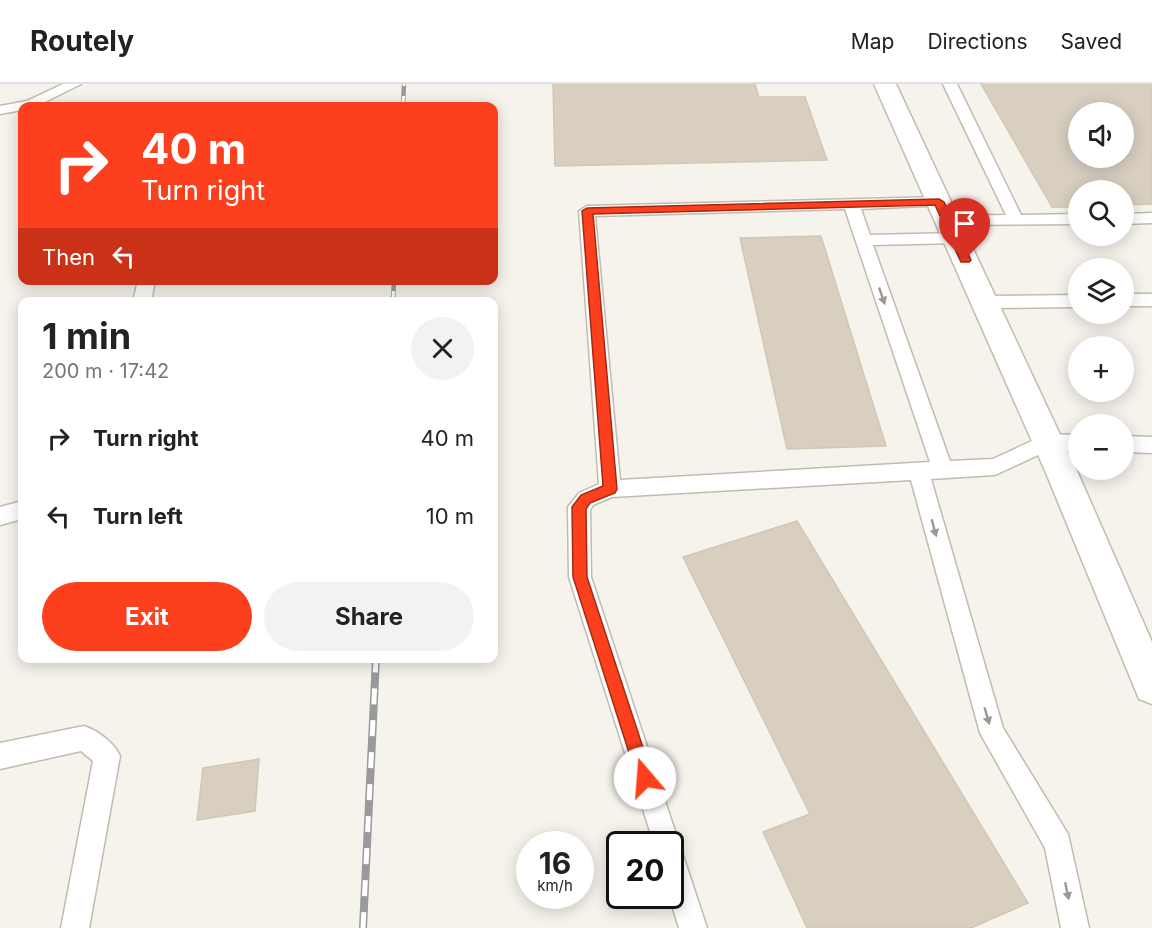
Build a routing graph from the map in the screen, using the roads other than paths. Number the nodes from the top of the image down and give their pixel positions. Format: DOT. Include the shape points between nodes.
graph roads {
  1 [pos="74,84"];
  2 [pos="885,84"];
  3 [pos="950,84"];
  4 [pos="36,102"];
  5 [pos="18,107"];
  6 [pos="0,110"];
  7 [pos="851,204"];
  8 [pos="1152,218"];
  9 [pos="1068,219"];
  10 [pos="1134,219"];
  11 [pos="1016,220"];
  12 [pos="948,221"];
  13 [pos="862,240"];
  14 [pos="1134,300"];
  15 [pos="1152,300"];
  16 [pos="1068,301"];
  17 [pos="985,302"];
  18 [pos="1047,442"];
  19 [pos="1068,443"];
  20 [pos="1134,444"];
  21 [pos="1152,445"];
  22 [pos="943,470"];
  23 [pos="919,472"];
  24 [pos="610,489"];
  25 [pos="18,511"];
  26 [pos="0,516"];
  27 [pos="1152,686"];
  28 [pos="0,756"];
  29 [pos="662,831"];
  30 [pos="684,900"];
  31 [pos="75,928"];
  32 [pos="693,928"];
  33 [pos="1075,928"];
  1 -- 4 [label="lane"];
  2 -- 12 [label="street"];
  3 -- 11 [label="lane"];
  5 -- 6 [label="lane"];
  7 -- 12 [label="lane"];
  7 -- 13 [label="lane"];
  7 -- 24 [label="lane" via="587,211"];
  8 -- 10 [label="lane"];
  9 -- 11 [label="lane"];
  11 -- 12 [label="lane"];
  12 -- 13 [label="lane"];
  12 -- 17 [label="street"];
  13 -- 22 [label="lane, one-way"];
  14 -- 15 [label="lane"];
  16 -- 17 [label="lane"];
  17 -- 18 [label="street"];
  18 -- 19 [label="lane"];
  18 -- 22 [label="lane" via="995,467"];
  18 -- 27 [label="street"];
  20 -- 21 [label="lane"];
  22 -- 23 [label="lane"];
  23 -- 24 [label="lane"];
  23 -- 33 [label="lane, one-way" via="992,733 1058,844"];
  24 -- 29 [label="lane" via="586,499 579,507 580,577"];
  25 -- 26 [label="lane"];
  28 -- 31 [label="lane" via="84,738 106,756"];
  30 -- 32 [label="lane"];
}
